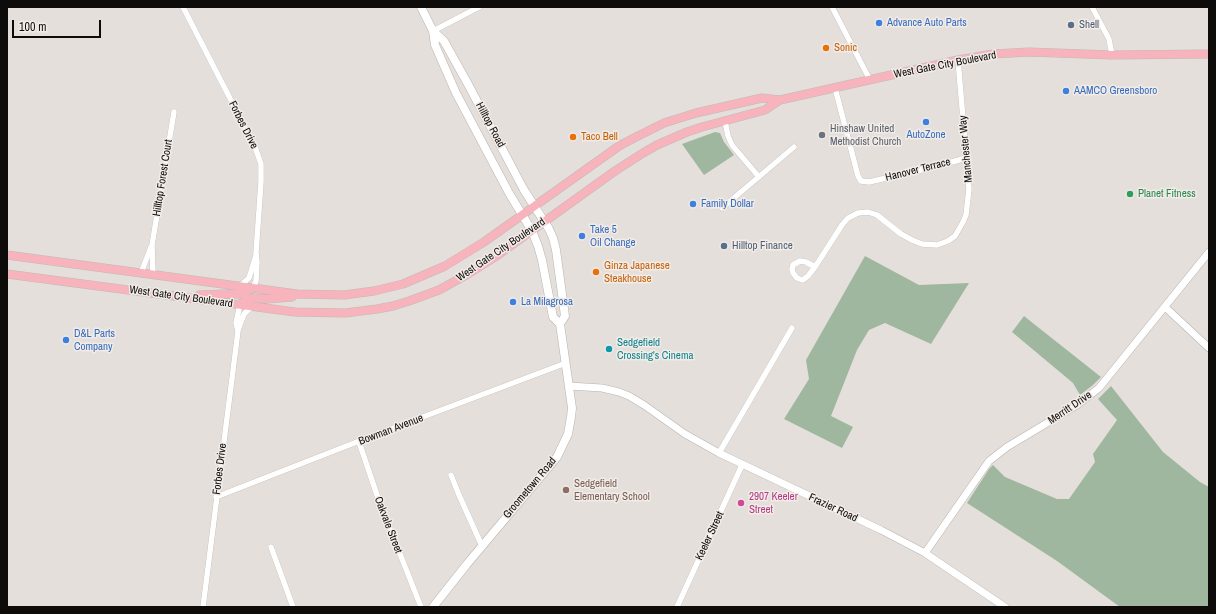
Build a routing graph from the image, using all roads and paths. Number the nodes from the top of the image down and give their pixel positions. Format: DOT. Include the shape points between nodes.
graph roads {
  1 [pos="183,7"];
  2 [pos="422,7"];
  3 [pos="479,7"];
  4 [pos="832,7"];
  5 [pos="1092,7"];
  6 [pos="433,31"];
  7 [pos="1209,54"];
  8 [pos="1112,55"];
  9 [pos="958,60"];
  10 [pos="870,80"];
  11 [pos="835,88"];
  12 [pos="780,100"];
  13 [pos="174,112"];
  14 [pos="725,120"];
  15 [pos="794,148"];
  16 [pos="966,158"];
  17 [pos="759,177"];
  18 [pos="534,206"];
  19 [pos="722,208"];
  20 [pos="522,215"];
  21 [pos="544,222"];
  22 [pos="532,231"];
  23 [pos="152,244"];
  24 [pos="256,252"];
  25 [pos="1209,252"];
  26 [pos="7,255"];
  27 [pos="815,267"];
  28 [pos="141,273"];
  29 [pos="7,274"];
  30 [pos="153,275"];
  31 [pos="240,286"];
  32 [pos="253,288"];
  33 [pos="313,295"];
  34 [pos="180,297"];
  35 [pos="240,304"];
  36 [pos="252,306"];
  37 [pos="1165,307"];
  38 [pos="560,324"];
  39 [pos="792,328"];
  40 [pos="238,331"];
  41 [pos="1209,348"];
  42 [pos="566,363"];
  43 [pos="569,386"];
  44 [pos="359,442"];
  45 [pos="718,453"];
  46 [pos="742,465"];
  47 [pos="451,475"];
  48 [pos="216,497"];
  49 [pos="482,546"];
  50 [pos="271,547"];
  51 [pos="925,553"];
  52 [pos="203,607"];
  53 [pos="293,607"];
  54 [pos="421,607"];
  55 [pos="433,607"];
  56 [pos="677,607"];
  57 [pos="1005,607"];
  1 -- 24 [label="street, Forbes Drive" via="259,156 262,177"];
  2 -- 6 [label="main road, Hilltop Road"];
  3 -- 6 [label="street"];
  4 -- 10 [label="street"];
  5 -- 8 [label="street" via="1109,39"];
  6 -- 18 [label="main road, Hilltop Road" via="444,41"];
  6 -- 20 [label="main road, Hilltop Road" via="435,45 456,93"];
  7 -- 8 [label="main road, West Gate City Boulevard"];
  8 -- 9 [label="main road, West Gate City Boulevard" via="1029,52 993,54"];
  9 -- 10 [label="main road, West Gate City Boulevard"];
  9 -- 16 [label="street, Manchester Way"];
  10 -- 11 [label="main road, West Gate City Boulevard"];
  11 -- 12 [label="main road, West Gate City Boulevard"];
  11 -- 16 [label="street, Hanover Terrace" via="861,181 869,182"];
  12 -- 14 [label="main road, West Gate City Boulevard" via="765,110"];
  12 -- 18 [label="main road, West Gate City Boulevard" via="762,98 664,123 619,146"];
  13 -- 23 [label="street, Hilltop Forest Court"];
  14 -- 17 [label="street" via="732,145"];
  14 -- 21 [label="main road, West Gate City Boulevard" via="686,132 643,153"];
  15 -- 17 [label="street"];
  16 -- 27 [label="street, Manchester Way" via="969,189 966,215 955,236 937,245 922,244 901,234 877,215 868,212 858,213 842,225"];
  17 -- 19 [label="street"];
  18 -- 20 [label="main road, West Gate City Boulevard"];
  18 -- 21 [label="main road, Hilltop Road"];
  20 -- 22 [label="main road, Groometown Road"];
  20 -- 33 [label="main road, West Gate City Boulevard" via="458,259 403,284 344,295"];
  21 -- 22 [label="main road, West Gate City Boulevard"];
  21 -- 38 [label="main road, Groometown Road" via="556,250 565,316"];
  22 -- 36 [label="main road, West Gate City Boulevard" via="454,283 393,306 329,313 295,312"];
  22 -- 38 [label="main road, Groometown Road" via="541,253 553,317"];
  23 -- 28 [label="street, Hilltop Forest Court"];
  23 -- 30 [label="street, Hilltop Forest Court"];
  24 -- 31 [label="street, Forbes Drive" via="249,278"];
  24 -- 32 [label="street, Forbes Drive" via="256,281"];
  25 -- 37 [label="street, Merritt Drive"];
  26 -- 28 [label="main road, West Gate City Boulevard"];
  28 -- 30 [label="main road, West Gate City Boulevard"];
  29 -- 34 [label="main road, West Gate City Boulevard"];
  30 -- 31 [label="main road, West Gate City Boulevard"];
  31 -- 32 [label="main road, West Gate City Boulevard"];
  32 -- 33 [label="main road, West Gate City Boulevard"];
  32 -- 34 [label="main road" via="238,295"];
  33 -- 35 [label="main road" via="253,298"];
  34 -- 35 [label="main road, West Gate City Boulevard"];
  35 -- 36 [label="main road, West Gate City Boulevard"];
  35 -- 40 [label="street, Forbes Drive" via="236,323"];
  36 -- 40 [label="street, Forbes Drive" via="244,314"];
  37 -- 41 [label="street"];
  37 -- 51 [label="street, Merritt Drive" via="1102,385 1087,398 1007,447 989,461"];
  38 -- 42 [label="main road, Groometown Road"];
  39 -- 45 [label="street"];
  40 -- 48 [label="street, Forbes Drive"];
  42 -- 43 [label="main road, Groometown Road"];
  42 -- 44 [label="street, Bowman Avenue"];
  43 -- 45 [label="street, Frazier Road" via="602,388 628,396"];
  43 -- 49 [label="main road, Groometown Road" via="571,417 568,434 561,450"];
  44 -- 48 [label="street, Bowman Avenue"];
  44 -- 54 [label="street, Oakvale Street"];
  45 -- 46 [label="street, Frazier Road"];
  46 -- 51 [label="street, Frazier Road"];
  46 -- 56 [label="street, Keeler Street"];
  47 -- 49 [label="street"];
  48 -- 52 [label="street, Forbes Drive"];
  49 -- 55 [label="main road, Groometown Road"];
  50 -- 53 [label="street"];
  51 -- 57 [label="street, Frazier Road"];
}
